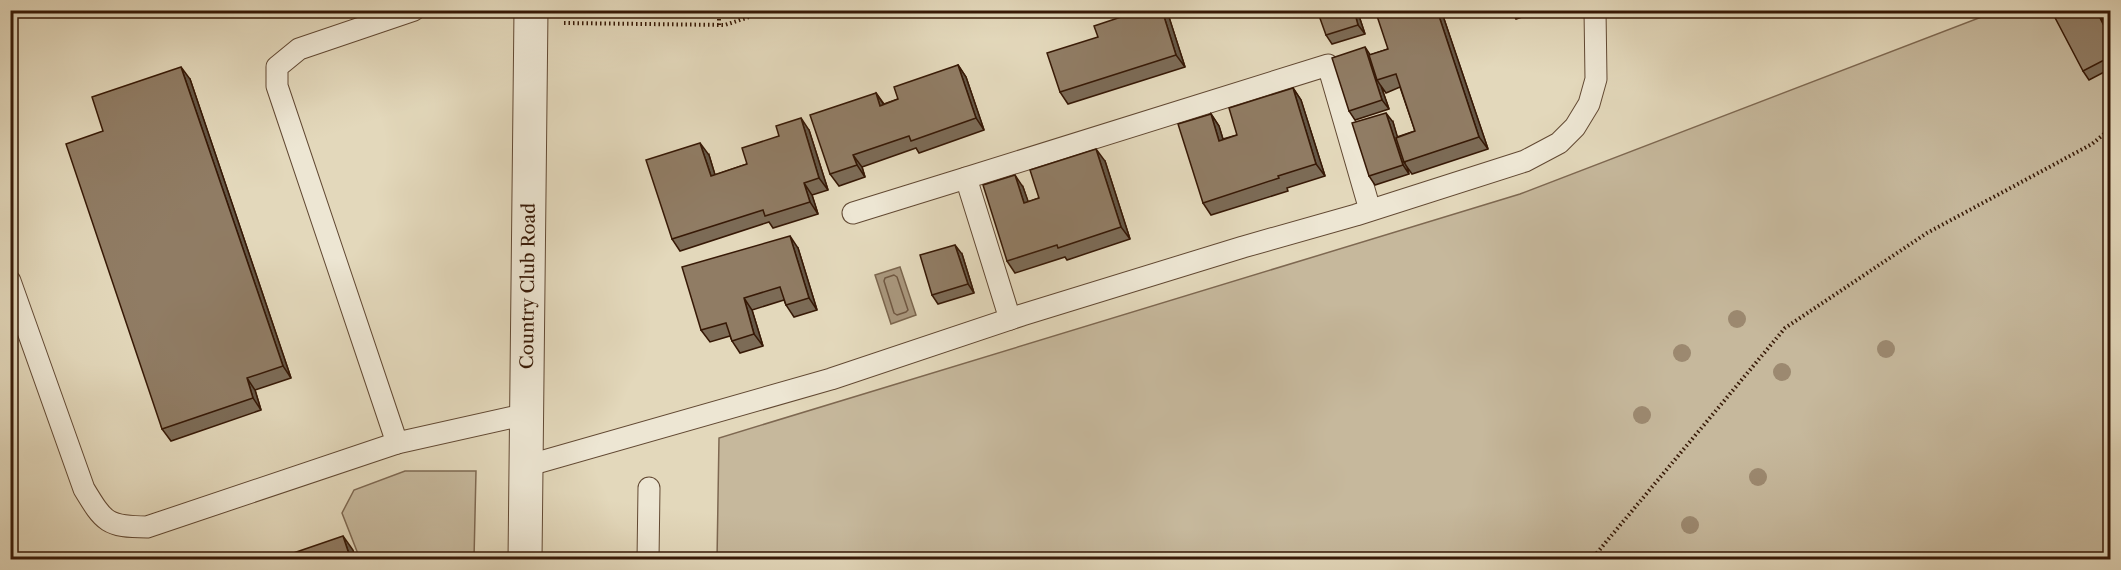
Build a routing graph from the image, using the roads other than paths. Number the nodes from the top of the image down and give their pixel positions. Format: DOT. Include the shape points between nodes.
graph roads {
  1 [pos="414,10"];
  2 [pos="1595,10"];
  3 [pos="531,17"];
  4 [pos="966,178"];
  5 [pos="1370,210"];
  6 [pos="853,213"];
  7 [pos="10,281"];
  8 [pos="1010,319"];
  9 [pos="526,414"];
  10 [pos="397,443"];
  11 [pos="526,466"];
  12 [pos="649,488"];
  13 [pos="525,560"];
  14 [pos="648,560"];
  1 -- 10 [label="lane" via="299,49 276,67 277,86"];
  2 -- 5 [label="lane" via="1594,87 1575,127 1559,143 1525,161"];
  3 -- 9 [label="street, Country Club Road"];
  4 -- 5 [label="lane" via="1328,65"];
  4 -- 6 [label="lane"];
  4 -- 8 [label="lane"];
  5 -- 8 [label="lane"];
  7 -- 10 [label="lane" via="84,489 101,517 124,527 147,527"];
  8 -- 11 [label="lane" via="831,379"];
  9 -- 10 [label="lane"];
  9 -- 11 [label="street, Country Club Road"];
  11 -- 13 [label="street, Country Club Road"];
  12 -- 14 [label="lane"];
}
